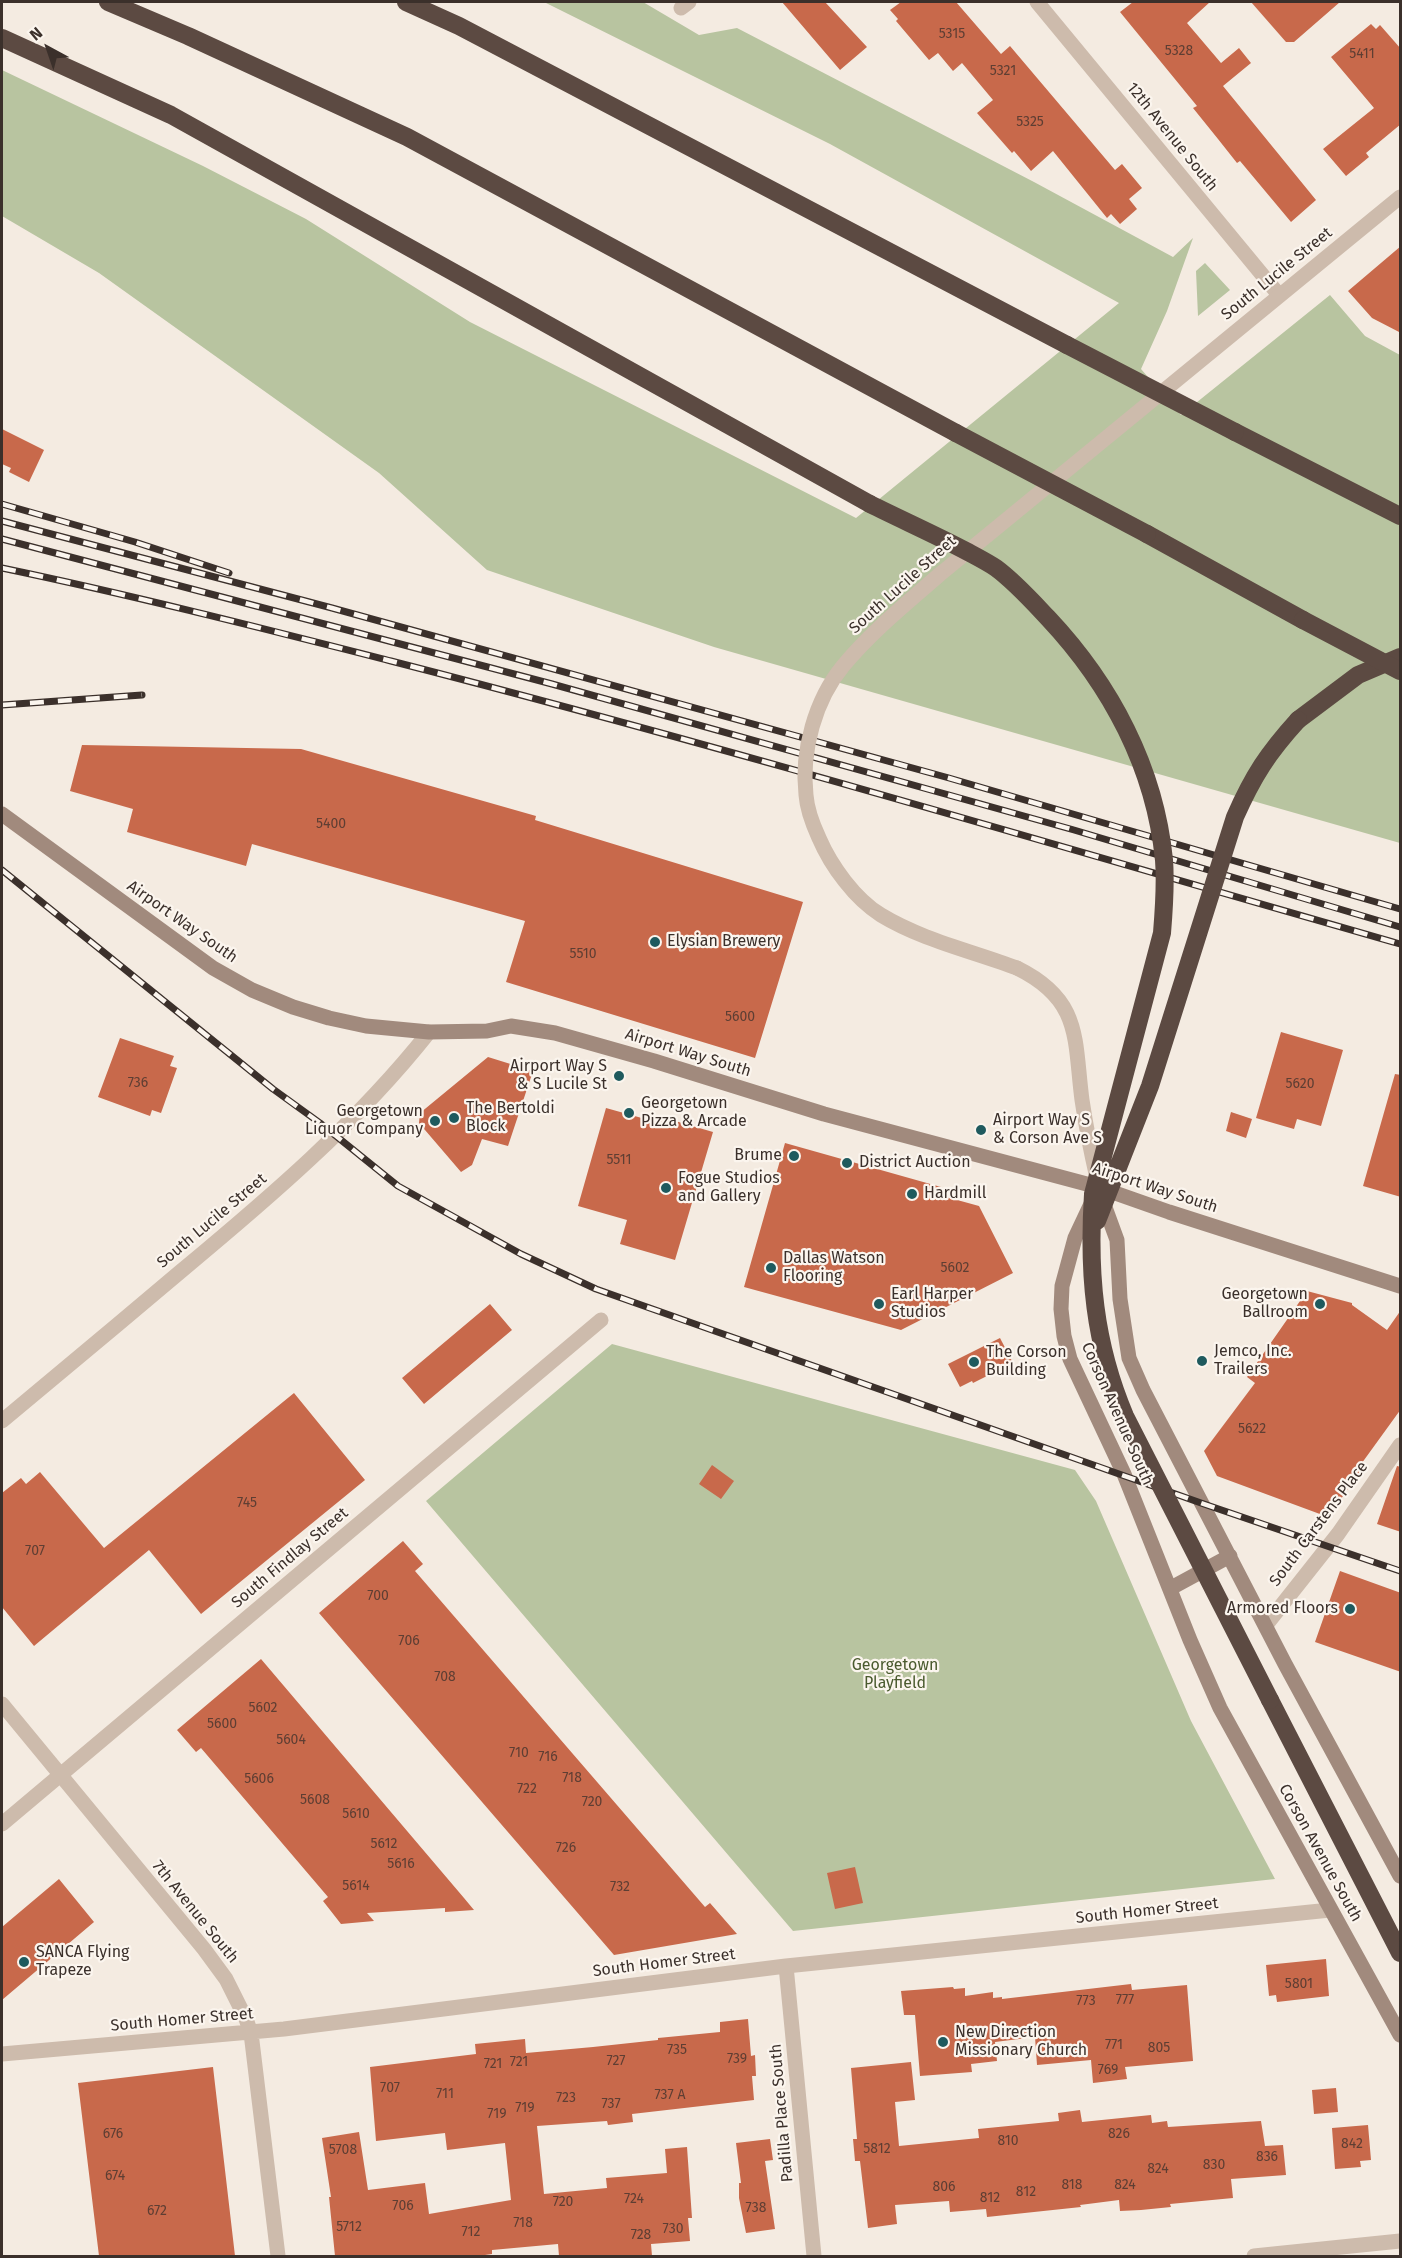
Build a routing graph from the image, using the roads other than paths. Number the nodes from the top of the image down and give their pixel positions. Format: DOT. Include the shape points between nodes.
graph roads {
  1 [pos="108,2"];
  2 [pos="406,2"];
  3 [pos="1037,2"];
  4 [pos="2,38"];
  5 [pos="1401,197"];
  6 [pos="1279,295"];
  7 [pos="1399,514"];
  8 [pos="1401,657"];
  9 [pos="1401,671"];
  10 [pos="2,814"];
  11 [pos="429,1032"];
  12 [pos="1098,1187"];
  13 [pos="1090,1238"];
  14 [pos="1401,1286"];
  15 [pos="601,1320"];
  16 [pos="5,1418"];
  17 [pos="1401,1445"];
  18 [pos="1230,1556"];
  19 [pos="1171,1588"];
  20 [pos="1266,1625"];
  21 [pos="2,1704"];
  22 [pos="61,1775"];
  23 [pos="2,1824"];
  24 [pos="1398,1865"];
  25 [pos="1330,1910"];
  26 [pos="1401,1953"];
  27 [pos="786,1966"];
  28 [pos="251,2033"];
  29 [pos="1401,2035"];
  30 [pos="2,2054"];
  31 [pos="1401,2241"];
  32 [pos="278,2256"];
  33 [pos="814,2256"];
  34 [pos="1254,2256"];
  1 -- 9 [label="highway, bridge" via="407,137"];
  2 -- 7 [label="highway, bridge"];
  3 -- 6 [label="street, 12th Avenue South"];
  4 -- 13 [label="highway, bridge" via="171,115 870,504 995,568 1071,643 1110,696 1133,744 1148,781 1164,860 1162,933 1093,1194"];
  5 -- 6 [label="street, South Lucile Street"];
  6 -- 12 [label="street, South Lucile Street, bridge" via="873,633 841,668 819,706 805,760 806,796 813,824 823,849 858,896 905,929 1035,977 1065,1007 1075,1031"];
  8 -- 13 [label="highway, bridge" via="1358,675 1298,720 1265,758 1249,786 1235,817 1150,1086"];
  10 -- 11 [label="main road, Airport Way South" via="213,968 252,990 329,1018"];
  11 -- 12 [label="main road, Airport Way South" via="487,1031 511,1026 545,1031 815,1111"];
  11 -- 16 [label="street, South Lucile Street" via="362,1110 281,1187"];
  12 -- 14 [label="main road, Airport Way South"];
  12 -- 18 [label="main road, Corson Avenue South" via="1117,1240 1129,1358"];
  12 -- 19 [label="main road, Corson Avenue South" via="1075,1238 1063,1281 1064,1336 1070,1359 1124,1474"];
  13 -- 26 [label="highway, bridge" via="1094,1301 1102,1344 1110,1381 1125,1416"];
  15 -- 22 [label="street, South Findlay Street"];
  17 -- 20 [label="street, South Carstens Place"];
  18 -- 19 [label="main road"];
  18 -- 20 [label="main road, Corson Avenue South"];
  19 -- 25 [label="main road, Corson Avenue South" via="1220,1708"];
  20 -- 24 [label="main road, Corson Avenue South"];
  21 -- 22 [label="street, 7th Avenue South"];
  22 -- 23 [label="street, South Findlay Street"];
  22 -- 28 [label="street, 7th Avenue South" via="204,1949 226,1979"];
  25 -- 27 [label="street, South Homer Street"];
  25 -- 29 [label="main road, Corson Avenue South"];
  27 -- 28 [label="street, South Homer Street"];
  27 -- 33 [label="street, Padilla Place South"];
  28 -- 30 [label="street, South Homer Street"];
  28 -- 32 [label="street, 7th Avenue South"];
  31 -- 34 [label="street"];
}
